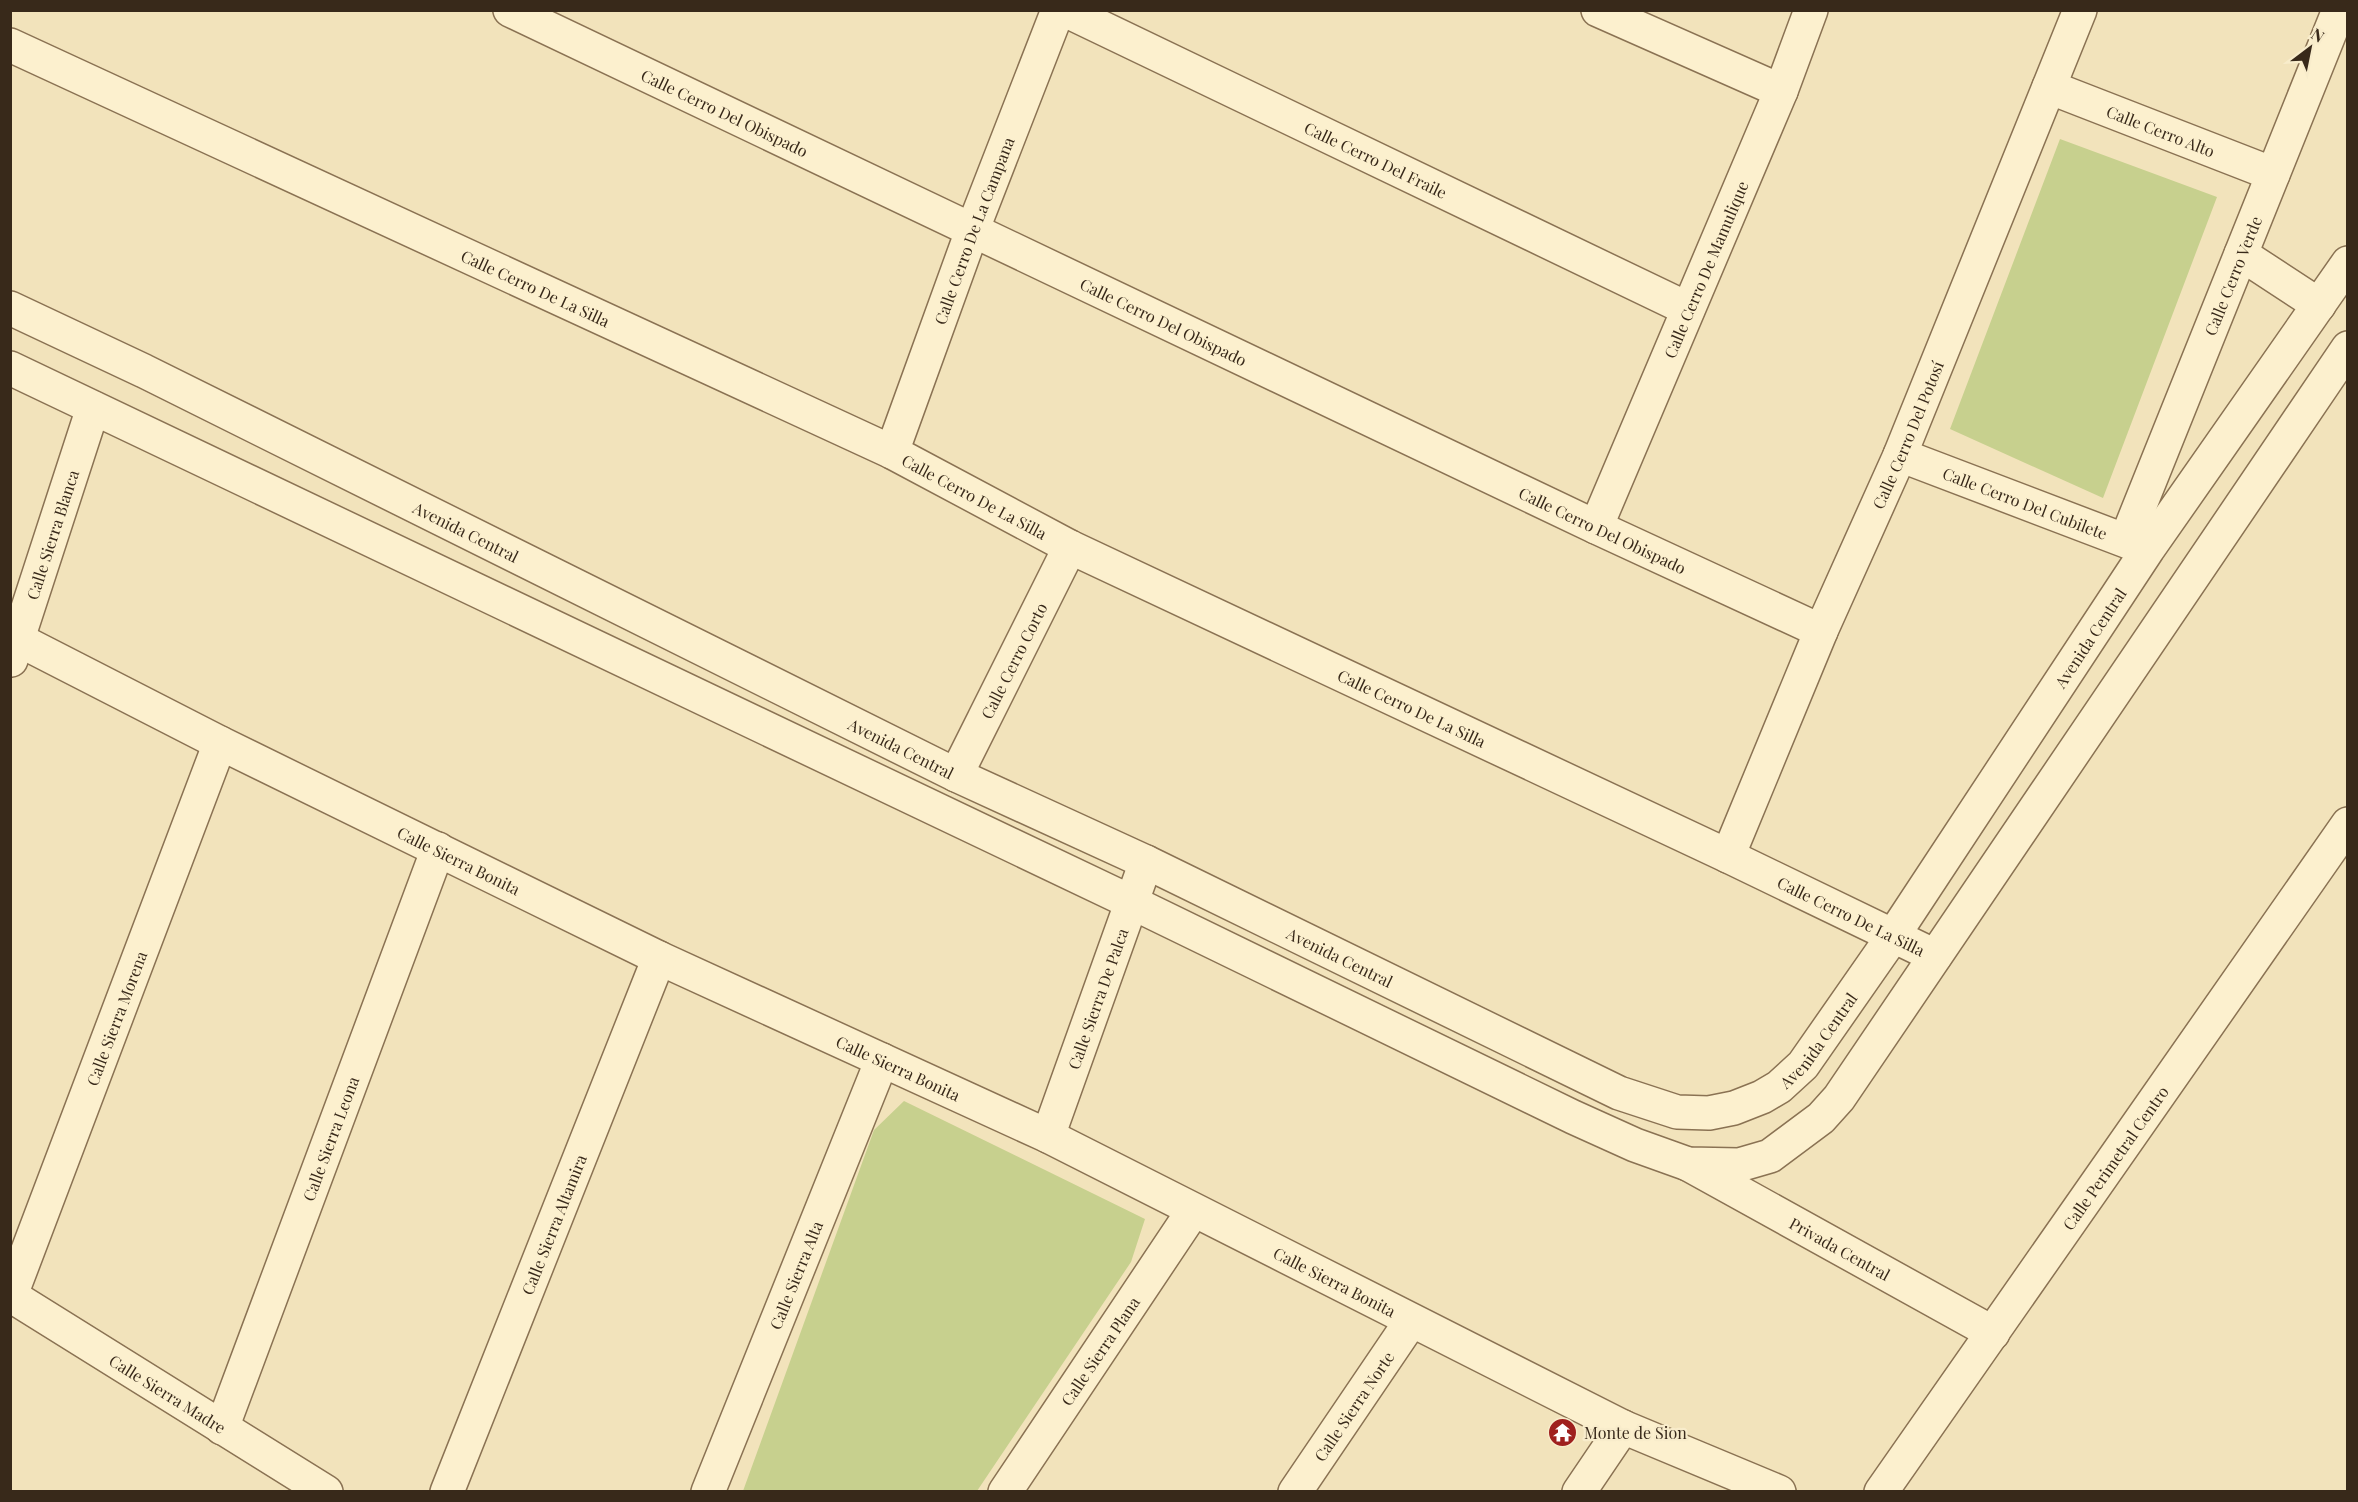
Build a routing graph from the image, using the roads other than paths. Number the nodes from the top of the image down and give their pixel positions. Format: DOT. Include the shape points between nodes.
graph roads {
  1 [pos="510,10"];
  2 [pos="1058,10"];
  3 [pos="1065,10"];
  4 [pos="1598,10"];
  5 [pos="1811,10"];
  6 [pos="2080,10"];
  7 [pos="2339,10"];
  8 [pos="10,45"];
  9 [pos="2049,87"];
  10 [pos="1781,91"];
  11 [pos="2273,174"];
  12 [pos="972,231"];
  13 [pos="2241,254"];
  14 [pos="2348,264"];
  15 [pos="2319,305"];
  16 [pos="10,308"];
  17 [pos="1688,309"];
  18 [pos="2348,348"];
  19 [pos="10,368"];
  20 [pos="93,408"];
  21 [pos="892,452"];
  22 [pos="1900,455"];
  23 [pos="1596,527"];
  24 [pos="2137,545"];
  25 [pos="1070,547"];
  26 [pos="1821,631"];
  27 [pos="15,650"];
  28 [pos="220,743"];
  29 [pos="956,775"];
  30 [pos="2348,824"];
  31 [pos="438,849"];
  32 [pos="1728,856"];
  33 [pos="1146,862"];
  34 [pos="1131,902"];
  35 [pos="1893,936"];
  36 [pos="1935,956"];
  37 [pos="659,958"];
  38 [pos="882,1059"];
  39 [pos="1048,1136"];
  40 [pos="1688,1164"];
  41 [pos="1193,1211"];
  42 [pos="11,1295"];
  43 [pos="1411,1321"];
  44 [pos="1993,1333"];
  45 [pos="1623,1427"];
  46 [pos="222,1428"];
  47 [pos="326,1491"];
  48 [pos="447,1491"];
  49 [pos="708,1491"];
  50 [pos="1005,1491"];
  51 [pos="1295,1491"];
  52 [pos="1580,1491"];
  53 [pos="1779,1491"];
  54 [pos="1881,1491"];
  1 -- 12 [label="street, Calle Cerro Del Obispado"];
  2 -- 12 [label="street, Calle Cerro De La Campana"];
  3 -- 17 [label="street, Calle Cerro Del Fraile"];
  4 -- 10 [label="street"];
  5 -- 10 [label="street, Calle Cerro De Mamulique"];
  6 -- 9 [label="street, Calle Cerro Del Potosí"];
  7 -- 11 [label="street, Calle Cerro Verde"];
  8 -- 21 [label="street, Calle Cerro De La Silla"];
  9 -- 11 [label="street, Calle Cerro Alto"];
  9 -- 22 [label="street, Calle Cerro Del Potosí"];
  10 -- 17 [label="street, Calle Cerro De Mamulique"];
  11 -- 13 [label="street, Calle Cerro Verde"];
  12 -- 21 [label="street, Calle Cerro De La Campana"];
  12 -- 23 [label="street, Calle Cerro Del Obispado"];
  13 -- 15 [label="street"];
  13 -- 24 [label="street, Calle Cerro Verde"];
  14 -- 15 [label="street, Avenida Central"];
  15 -- 24 [label="street, Avenida Central"];
  16 -- 29 [label="street, Avenida Central" via="155,376"];
  17 -- 23 [label="street, Calle Cerro De Mamulique"];
  18 -- 36 [label="street"];
  19 -- 20 [label="street"];
  20 -- 27 [label="street, Calle Sierra Blanca"];
  20 -- 34 [label="street"];
  21 -- 25 [label="street, Calle Cerro De La Silla"];
  22 -- 24 [label="street, Calle Cerro Del Cubilete"];
  22 -- 26 [label="street, Calle Cerro Del Potosí"];
  23 -- 26 [label="street, Calle Cerro Del Obispado"];
  24 -- 35 [label="street, Avenida Central"];
  25 -- 29 [label="street, Calle Cerro Corto"];
  25 -- 32 [label="street, Calle Cerro De La Silla"];
  26 -- 32 [label="street, Calle Cerro Del Potosí"];
  27 -- 28 [label="street, Calle Sierra Bonita"];
  28 -- 31 [label="street, Calle Sierra Bonita"];
  28 -- 42 [label="street, Calle Sierra Morena"];
  29 -- 33 [label="street, Avenida Central"];
  30 -- 44 [label="street, Calle Perimetral Centro"];
  31 -- 37 [label="street, Calle Sierra Bonita"];
  31 -- 46 [label="street, Calle Sierra Leona"];
  32 -- 35 [label="street, Calle Cerro De La Silla"];
  33 -- 34 [label="street, Calle Sierra De Palca"];
  33 -- 35 [label="street, Avenida Central" via="1619,1093 1677,1112 1709,1113 1734,1108 1779,1087 1803,1065"];
  34 -- 39 [label="street, Calle Sierra De Palca"];
  34 -- 40 [label="street" via="1573,1118"];
  35 -- 36 [label="street, Calle Cerro De La Silla"];
  36 -- 40 [label="street" via="1839,1098 1821,1118 1770,1156 1739,1165"];
  37 -- 38 [label="street, Calle Sierra Bonita"];
  37 -- 48 [label="street, Calle Sierra Altamira"];
  38 -- 39 [label="street, Calle Sierra Bonita"];
  38 -- 49 [label="street, Calle Sierra Alta"];
  39 -- 41 [label="street, Calle Sierra Bonita"];
  40 -- 44 [label="street, Privada Central"];
  41 -- 43 [label="street, Calle Sierra Bonita"];
  41 -- 50 [label="street, Calle Sierra Plana"];
  42 -- 46 [label="street, Calle Sierra Madre"];
  43 -- 45 [label="street, Calle Sierra Bonita"];
  43 -- 51 [label="street, Calle Sierra Norte"];
  44 -- 54 [label="street, Calle Perimetral Centro"];
  45 -- 52 [label="street"];
  45 -- 53 [label="street, Calle Sierra Bonita"];
  46 -- 47 [label="street, Calle Sierra Madre"];
}
